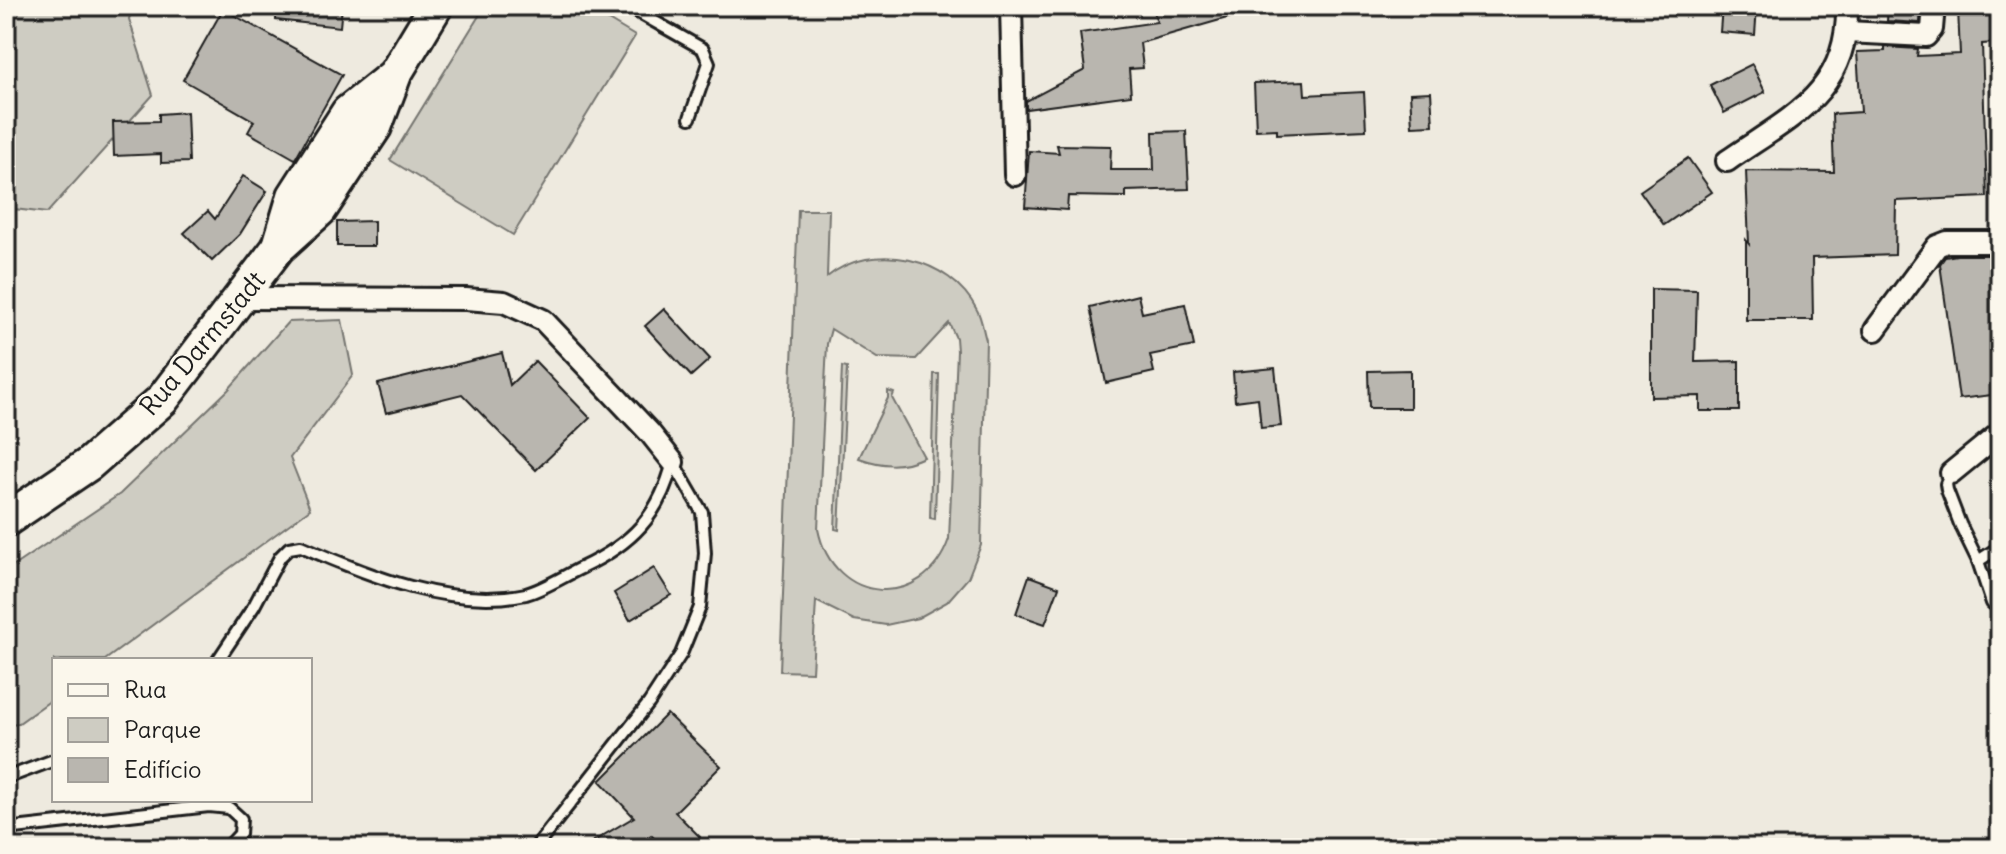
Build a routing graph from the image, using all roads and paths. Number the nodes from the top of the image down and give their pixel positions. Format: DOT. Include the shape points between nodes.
graph roads {
  1 [pos="436,6"];
  2 [pos="627,6"];
  3 [pos="1011,6"];
  4 [pos="1847,6"];
  5 [pos="1934,6"];
  6 [pos="1847,32"];
  7 [pos="690,118"];
  8 [pos="1727,161"];
  9 [pos="1015,175"];
  10 [pos="2000,242"];
  11 [pos="242,298"];
  12 [pos="1875,330"];
  13 [pos="2000,433"];
  14 [pos="673,462"];
  15 [pos="1951,473"];
  16 [pos="6,520"];
  17 [pos="2000,547"];
  18 [pos="1978,561"];
  19 [pos="1992,603"];
  20 [pos="219,658"];
  21 [pos="52,761"];
  22 [pos="6,778"];
  23 [pos="6,829"];
  24 [pos="227,848"];
  25 [pos="535,848"];
  1 -- 11 [label="main road, Rua Darmstadt" via="395,74 348,112 294,196 278,248"];
  2 -- 7 [label="lane" via="703,49 709,63"];
  3 -- 9 [label="street"];
  4 -- 6 [label="street"];
  5 -- 6 [label="street" via="1926,36"];
  6 -- 8 [label="street" via="1842,55 1822,90"];
  10 -- 12 [label="street" via="1937,246"];
  11 -- 14 [label="street" via="504,302 543,320"];
  11 -- 16 [label="main road, Rua Darmstadt" via="162,400 89,464"];
  13 -- 15 [label="street"];
  14 -- 20 [label="lane" via="665,490 642,527 606,557 527,594 472,598 398,584 301,546 289,548"];
  14 -- 25 [label="lane" via="702,512 700,607 681,654 649,703"];
  15 -- 18 [label="lane" via="1947,490"];
  17 -- 18 [label="lane"];
  18 -- 19 [label="lane"];
  21 -- 22 [label="lane"];
  23 -- 24 [label="lane" via="219,807 241,819 240,834"];
}
